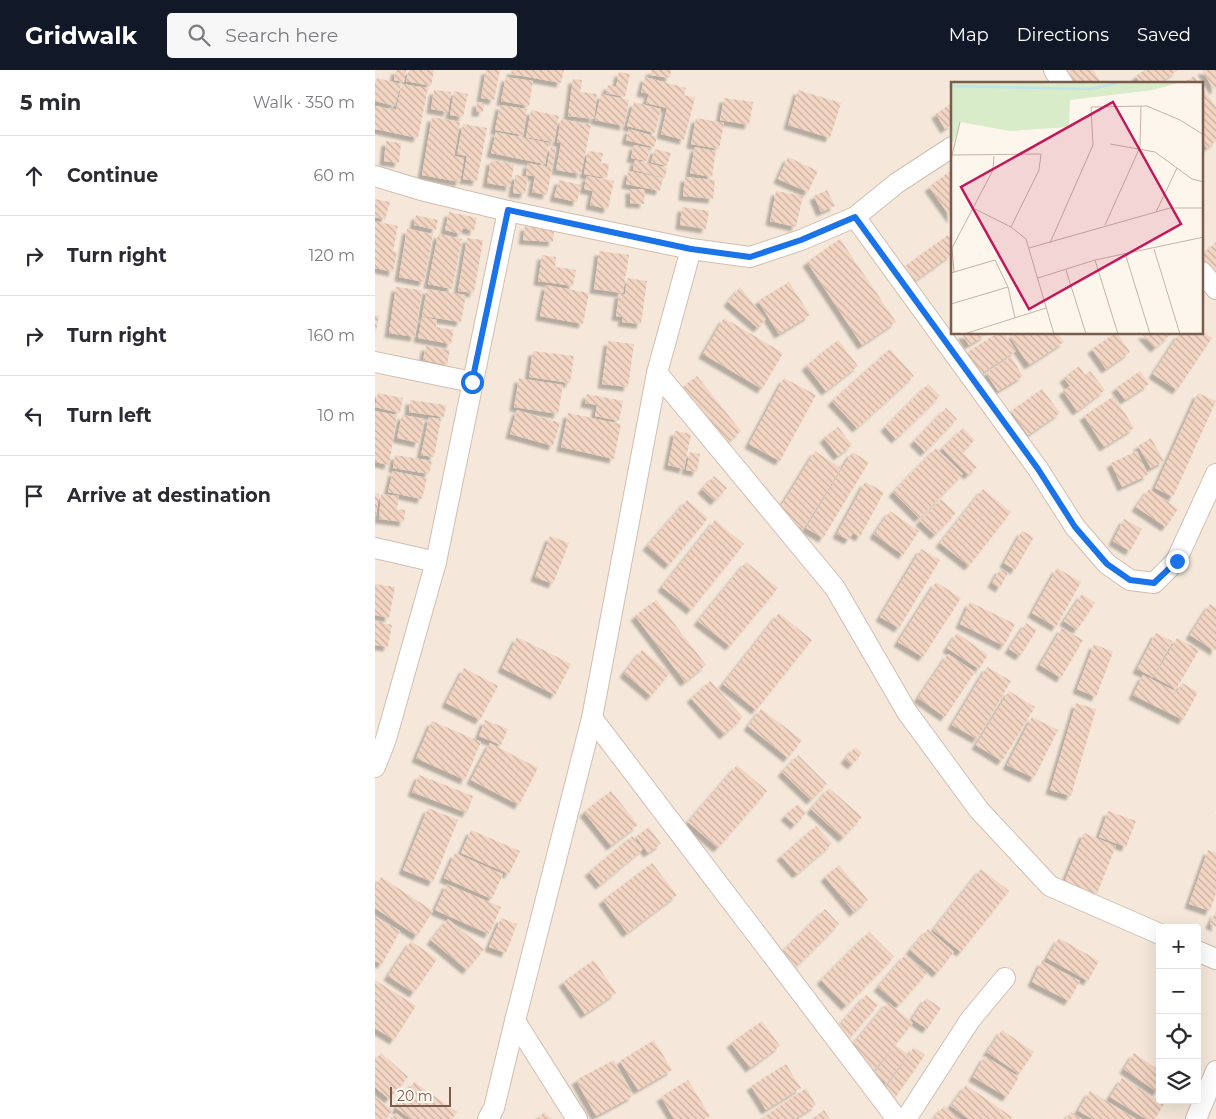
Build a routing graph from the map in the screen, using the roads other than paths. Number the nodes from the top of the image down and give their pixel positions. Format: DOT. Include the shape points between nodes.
graph roads {
  1 [pos="951,148"];
  2 [pos="375,176"];
  3 [pos="508,210"];
  4 [pos="855,217"];
  5 [pos="691,249"];
  6 [pos="1203,273"];
  7 [pos="1216,289"];
  8 [pos="375,362"];
  9 [pos="657,374"];
  10 [pos="472,382"];
  11 [pos="1216,474"];
  12 [pos="375,548"];
  13 [pos="436,562"];
  14 [pos="592,718"];
  15 [pos="380,739"];
  16 [pos="375,768"];
  17 [pos="1156,932"];
  18 [pos="1201,953"];
  19 [pos="1216,959"];
  20 [pos="1005,978"];
  21 [pos="515,1021"];
  22 [pos="1216,1071"];
  23 [pos="488,1119"];
  24 [pos="577,1119"];
  25 [pos="897,1119"];
  26 [pos="906,1119"];
  27 [pos="1195,1119"];
  1 -- 4 [label="street" via="897,183"];
  2 -- 3 [label="street"];
  3 -- 5 [label="street"];
  3 -- 10 [label="street"];
  4 -- 5 [label="street" via="750,257"];
  4 -- 11 [label="street" via="1038,469 1075,527 1107,564 1130,580 1154,583 1177,561"];
  5 -- 9 [label="street"];
  6 -- 7 [label="street"];
  8 -- 10 [label="street"];
  9 -- 14 [label="street"];
  9 -- 17 [label="street" via="835,588 907,712 979,810 1050,886"];
  10 -- 13 [label="street"];
  12 -- 13 [label="street"];
  13 -- 15 [label="street"];
  14 -- 21 [label="street"];
  14 -- 25 [label="street"];
  15 -- 16 [label="street"];
  18 -- 19 [label="street"];
  20 -- 26 [label="street" via="970,1020"];
  21 -- 23 [label="street" via="494,1108"];
  21 -- 24 [label="street"];
  22 -- 27 [label="street"];
}
